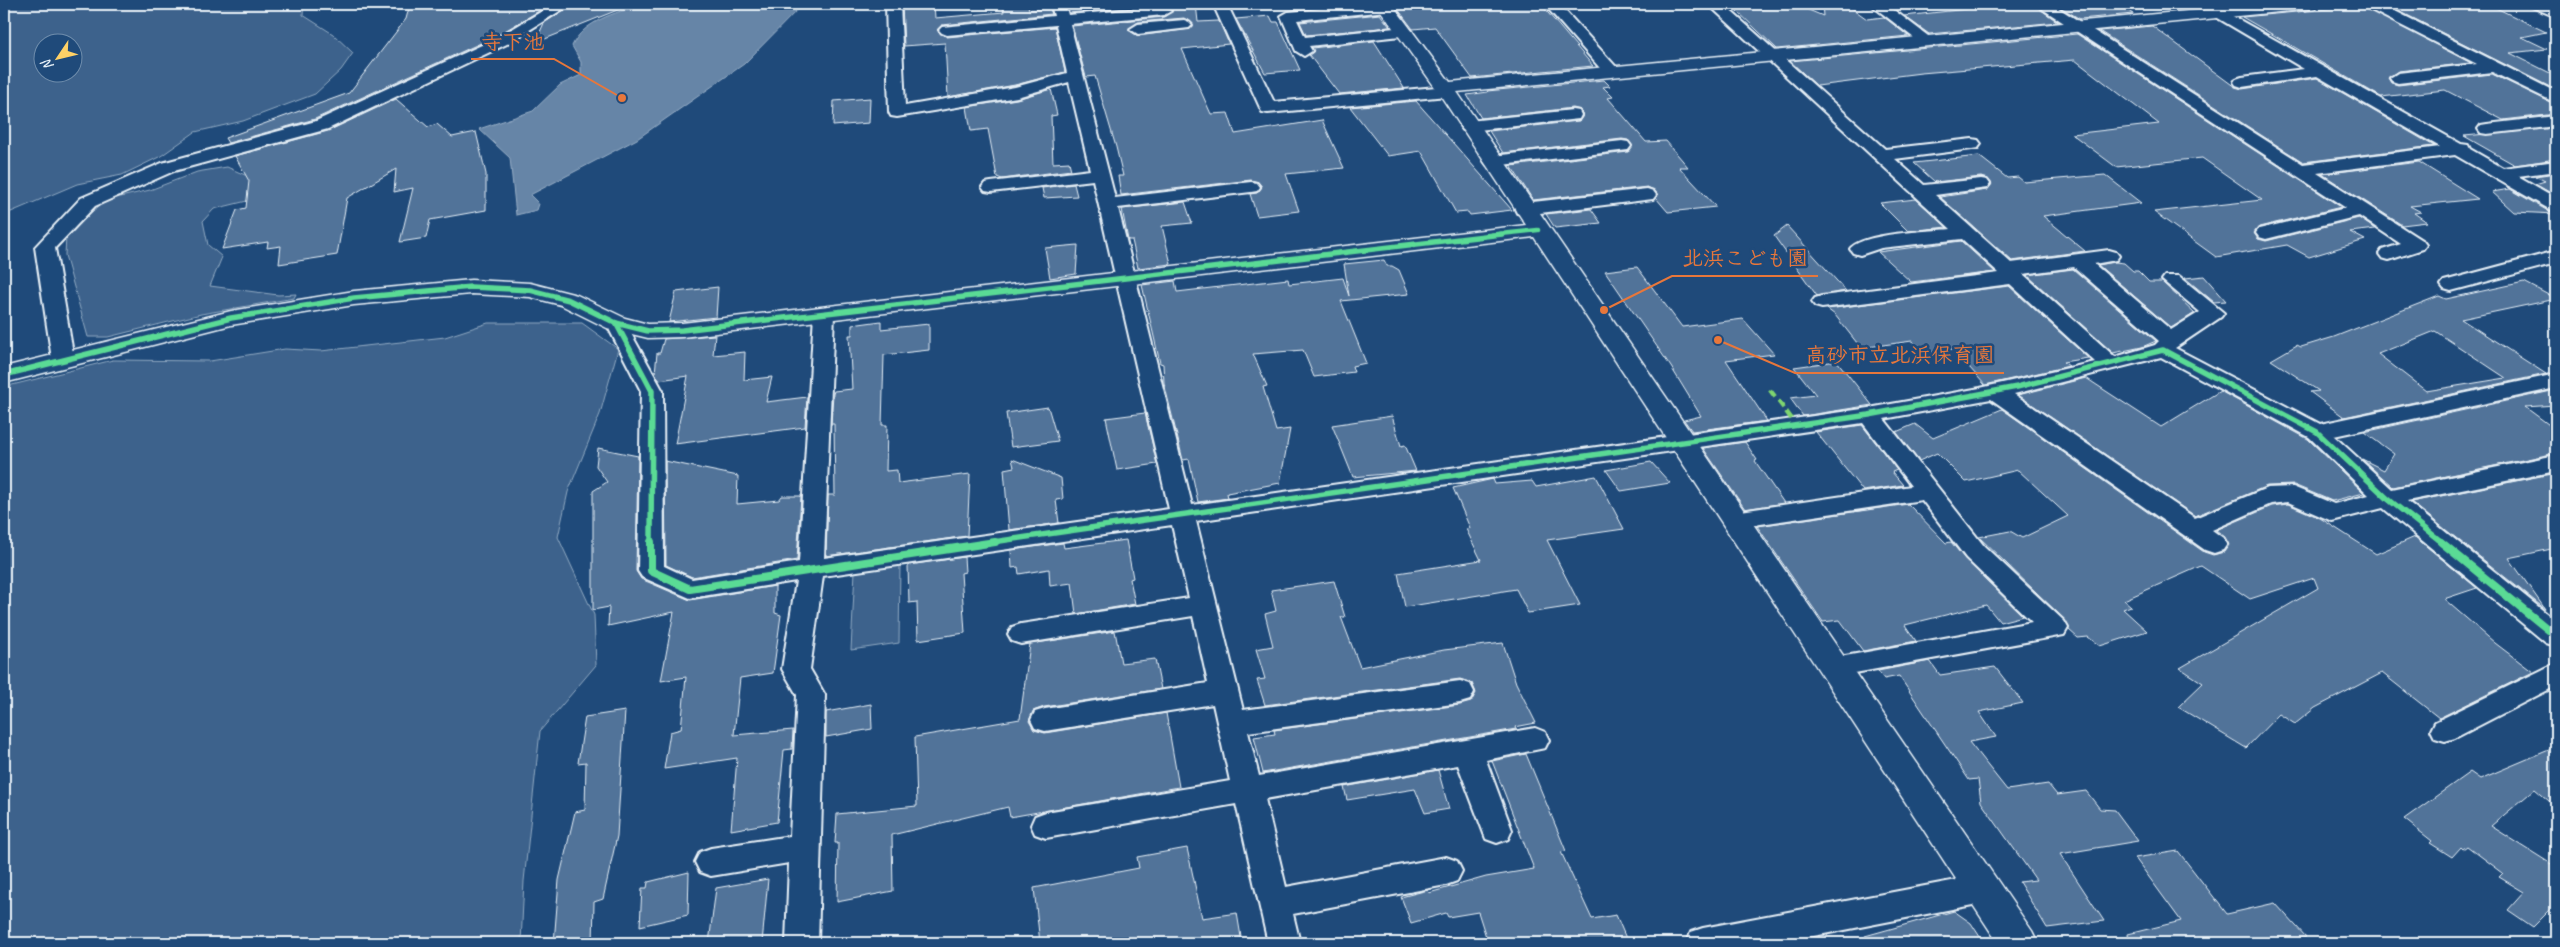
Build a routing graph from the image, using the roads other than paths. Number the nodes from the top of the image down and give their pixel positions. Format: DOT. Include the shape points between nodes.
graph roads {
  1 [pos="564,4"];
  2 [pos="893,4"];
  3 [pos="1220,4"];
  4 [pos="1551,4"];
  5 [pos="1715,4"];
  6 [pos="1877,4"];
  7 [pos="2042,4"];
  8 [pos="2201,4"];
  9 [pos="2310,4"];
  10 [pos="2370,4"];
  11 [pos="2537,4"];
  12 [pos="1386,5"];
  13 [pos="1164,11"];
  14 [pos="2556,12"];
  15 [pos="2218,13"];
  16 [pos="1062,20"];
  17 [pos="1184,25"];
  18 [pos="2079,27"];
  19 [pos="947,30"];
  20 [pos="1125,30"];
  21 [pos="1405,32"];
  22 [pos="1086,34"];
  23 [pos="1928,42"];
  24 [pos="1775,57"];
  25 [pos="2494,66"];
  26 [pos="2322,71"];
  27 [pos="1612,72"];
  28 [pos="1076,75"];
  29 [pos="2398,78"];
  30 [pos="2242,82"];
  31 [pos="1446,89"];
  32 [pos="2556,98"];
  33 [pos="1573,115"];
  34 [pos="2556,121"];
  35 [pos="1470,126"];
  36 [pos="2517,126"];
  37 [pos="2487,129"];
  38 [pos="2536,136"];
  39 [pos="1972,144"];
  40 [pos="1622,146"];
  41 [pos="2462,150"];
  42 [pos="1881,155"];
  43 [pos="1492,161"];
  44 [pos="2556,166"];
  45 [pos="2300,170"];
  46 [pos="2502,173"];
  47 [pos="1101,174"];
  48 [pos="1981,184"];
  49 [pos="992,187"];
  50 [pos="1250,187"];
  51 [pos="1921,191"];
  52 [pos="1647,195"];
  53 [pos="1108,204"];
  54 [pos="2556,205"];
  55 [pos="2362,210"];
  56 [pos="1531,220"];
  57 [pos="1967,233"];
  58 [pos="2266,233"];
  59 [pos="1860,249"];
  60 [pos="2389,254"];
  61 [pos="2109,256"];
  62 [pos="2556,257"];
  63 [pos="2078,260"];
  64 [pos="2011,274"];
  65 [pos="1126,276"];
  66 [pos="2172,280"];
  67 [pos="2451,284"];
  68 [pos="1822,302"];
  69 [pos="824,314"];
  70 [pos="616,323"];
  71 [pos="2166,345"];
  72 [pos="63,359"];
  73 [pos="2111,365"];
  74 [pos="4,375"];
  75 [pos="2556,381"];
  76 [pos="1996,392"];
  77 [pos="1869,416"];
  78 [pos="2317,432"];
  79 [pos="1682,442"];
  80 [pos="2556,463"];
  81 [pos="1929,491"];
  82 [pos="2388,499"];
  83 [pos="1181,515"];
  84 [pos="1734,520"];
  85 [pos="2193,529"];
  86 [pos="2214,544"];
  87 [pos="811,568"];
  88 [pos="1202,605"];
  89 [pos="1020,634"];
  90 [pos="2556,636"];
  91 [pos="1833,667"];
  92 [pos="2556,674"];
  93 [pos="1223,692"];
  94 [pos="1460,692"];
  95 [pos="1045,720"];
  96 [pos="1231,723"];
  97 [pos="2445,730"];
  98 [pos="1535,740"];
  99 [pos="1468,752"];
  100 [pos="1247,790"];
  101 [pos="1046,825"];
  102 [pos="1497,830"];
  103 [pos="806,847"];
  104 [pos="711,862"];
  105 [pos="1446,871"];
  106 [pos="1983,889"];
  107 [pos="1274,904"];
  108 [pos="802,943"];
  109 [pos="1284,943"];
  110 [pos="1702,943"];
  111 [pos="2019,943"];
  1 -- 72 [label="street" via="502,41 322,125 168,167 88,202 45,247"];
  2 -- 28 [label="street" via="897,112 1017,92"];
  3 -- 31 [label="street" via="1268,108"];
  4 -- 27 [label="street"];
  5 -- 24 [label="street"];
  6 -- 23 [label="street"];
  7 -- 18 [label="street"];
  8 -- 15 [label="street"];
  9 -- 15 [label="street"];
  10 -- 25 [label="street"];
  11 -- 14 [label="street"];
  12 -- 21 [label="street"];
  12 -- 21 [label="street" via="1288,16 1302,47"];
  13 -- 16 [label="street"];
  15 -- 18 [label="street"];
  15 -- 26 [label="street"];
  16 -- 19 [label="street"];
  16 -- 22 [label="street"];
  16 -- 28 [label="street"];
  17 -- 20 [label="street"];
  18 -- 23 [label="street"];
  18 -- 45 [label="street"];
  21 -- 31 [label="street"];
  23 -- 24 [label="street"];
  24 -- 27 [label="street"];
  24 -- 42 [label="street"];
  25 -- 29 [label="street"];
  25 -- 32 [label="street"];
  26 -- 30 [label="street"];
  26 -- 41 [label="street"];
  27 -- 31 [label="street"];
  28 -- 47 [label="street"];
  31 -- 35 [label="street"];
  33 -- 35 [label="street" via="1556,121"];
  34 -- 36 [label="street"];
  35 -- 43 [label="street"];
  36 -- 37 [label="street"];
  36 -- 38 [label="street"];
  39 -- 42 [label="street"];
  40 -- 43 [label="street"];
  41 -- 45 [label="street"];
  41 -- 46 [label="street"];
  42 -- 51 [label="street"];
  43 -- 56 [label="street"];
  44 -- 46 [label="street"];
  45 -- 55 [label="street"];
  46 -- 54 [label="street"];
  47 -- 49 [label="street"];
  47 -- 53 [label="street"];
  48 -- 51 [label="street"];
  50 -- 53 [label="street"];
  51 -- 57 [label="street"];
  52 -- 56 [label="street"];
  53 -- 65 [label="street"];
  55 -- 58 [label="street"];
  55 -- 60 [label="street" via="2416,245"];
  56 -- 65 [label="street"];
  56 -- 79 [label="street"];
  57 -- 59 [label="street" via="1878,242"];
  57 -- 64 [label="street"];
  61 -- 63 [label="street"];
  62 -- 67 [label="street"];
  63 -- 64 [label="street"];
  63 -- 71 [label="street"];
  64 -- 68 [label="street"];
  64 -- 73 [label="street"];
  65 -- 69 [label="street"];
  65 -- 83 [label="street"];
  66 -- 71 [label="street" via="2214,313"];
  69 -- 70 [label="street" via="682,330 648,331"];
  69 -- 87 [label="street"];
  70 -- 72 [label="street" via="569,300 530,290 471,287 354,298 248,315"];
  70 -- 87 [label="street" via="652,391 651,571 690,589"];
  71 -- 73 [label="street"];
  71 -- 78 [label="street"];
  72 -- 74 [label="street"];
  73 -- 76 [label="street"];
  75 -- 78 [label="street"];
  76 -- 77 [label="street"];
  76 -- 85 [label="street"];
  77 -- 79 [label="street"];
  77 -- 81 [label="street"];
  78 -- 82 [label="street"];
  79 -- 83 [label="street"];
  79 -- 84 [label="street"];
  80 -- 82 [label="street"];
  81 -- 84 [label="street"];
  81 -- 91 [label="street" via="1975,552 2055,628"];
  82 -- 85 [label="street" via="2332,514 2293,494 2267,496"];
  82 -- 90 [label="street"];
  83 -- 87 [label="street"];
  83 -- 88 [label="street"];
  84 -- 91 [label="street"];
  85 -- 86 [label="street"];
  87 -- 103 [label="street" via="796,669 811,695"];
  88 -- 89 [label="street"];
  88 -- 93 [label="street"];
  91 -- 106 [label="street"];
  92 -- 97 [label="street"];
  93 -- 95 [label="street"];
  93 -- 96 [label="street"];
  94 -- 96 [label="street"];
  96 -- 100 [label="street"];
  98 -- 99 [label="street"];
  99 -- 100 [label="street"];
  99 -- 102 [label="street"];
  100 -- 101 [label="street"];
  100 -- 107 [label="street"];
  103 -- 104 [label="street"];
  103 -- 108 [label="street"];
  105 -- 107 [label="street"];
  106 -- 110 [label="street"];
  106 -- 111 [label="street"];
  107 -- 109 [label="street"];
}
